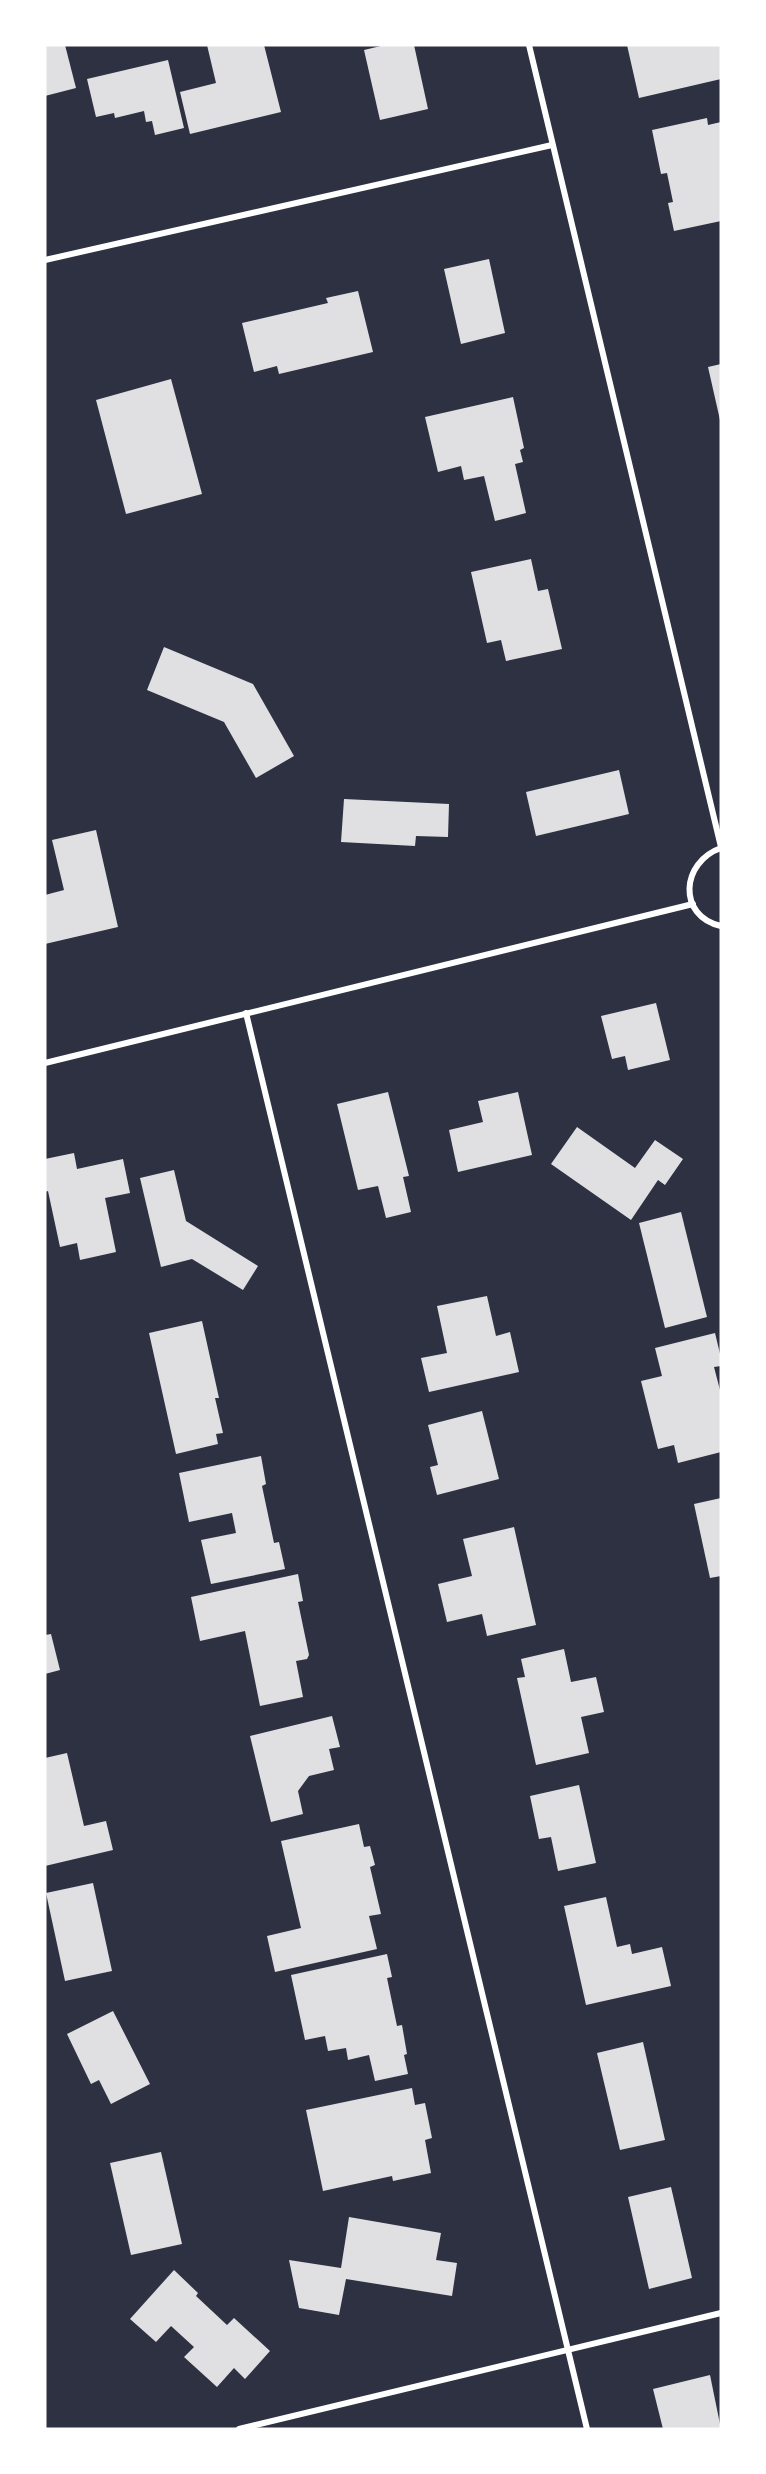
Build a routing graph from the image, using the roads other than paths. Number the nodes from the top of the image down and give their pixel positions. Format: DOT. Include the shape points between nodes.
graph roads {
  1 [pos="529,45"];
  2 [pos="552,145"];
  3 [pos="45,260"];
  4 [pos="721,847"];
  5 [pos="693,904"];
  6 [pos="721,926"];
  7 [pos="246,1013"];
  8 [pos="45,1063"];
  9 [pos="721,2313"];
  10 [pos="568,2351"];
  11 [pos="239,2429"];
  12 [pos="587,2429"];
  1 -- 2 [label="street"];
  2 -- 3 [label="street"];
  2 -- 4 [label="street"];
  4 -- 5 [label="street" via="693,869"];
  5 -- 6 [label="street" via="707,921"];
  5 -- 7 [label="street"];
  7 -- 8 [label="street"];
  7 -- 10 [label="street"];
  9 -- 10 [label="street"];
  10 -- 11 [label="street"];
  10 -- 12 [label="street"];
}
